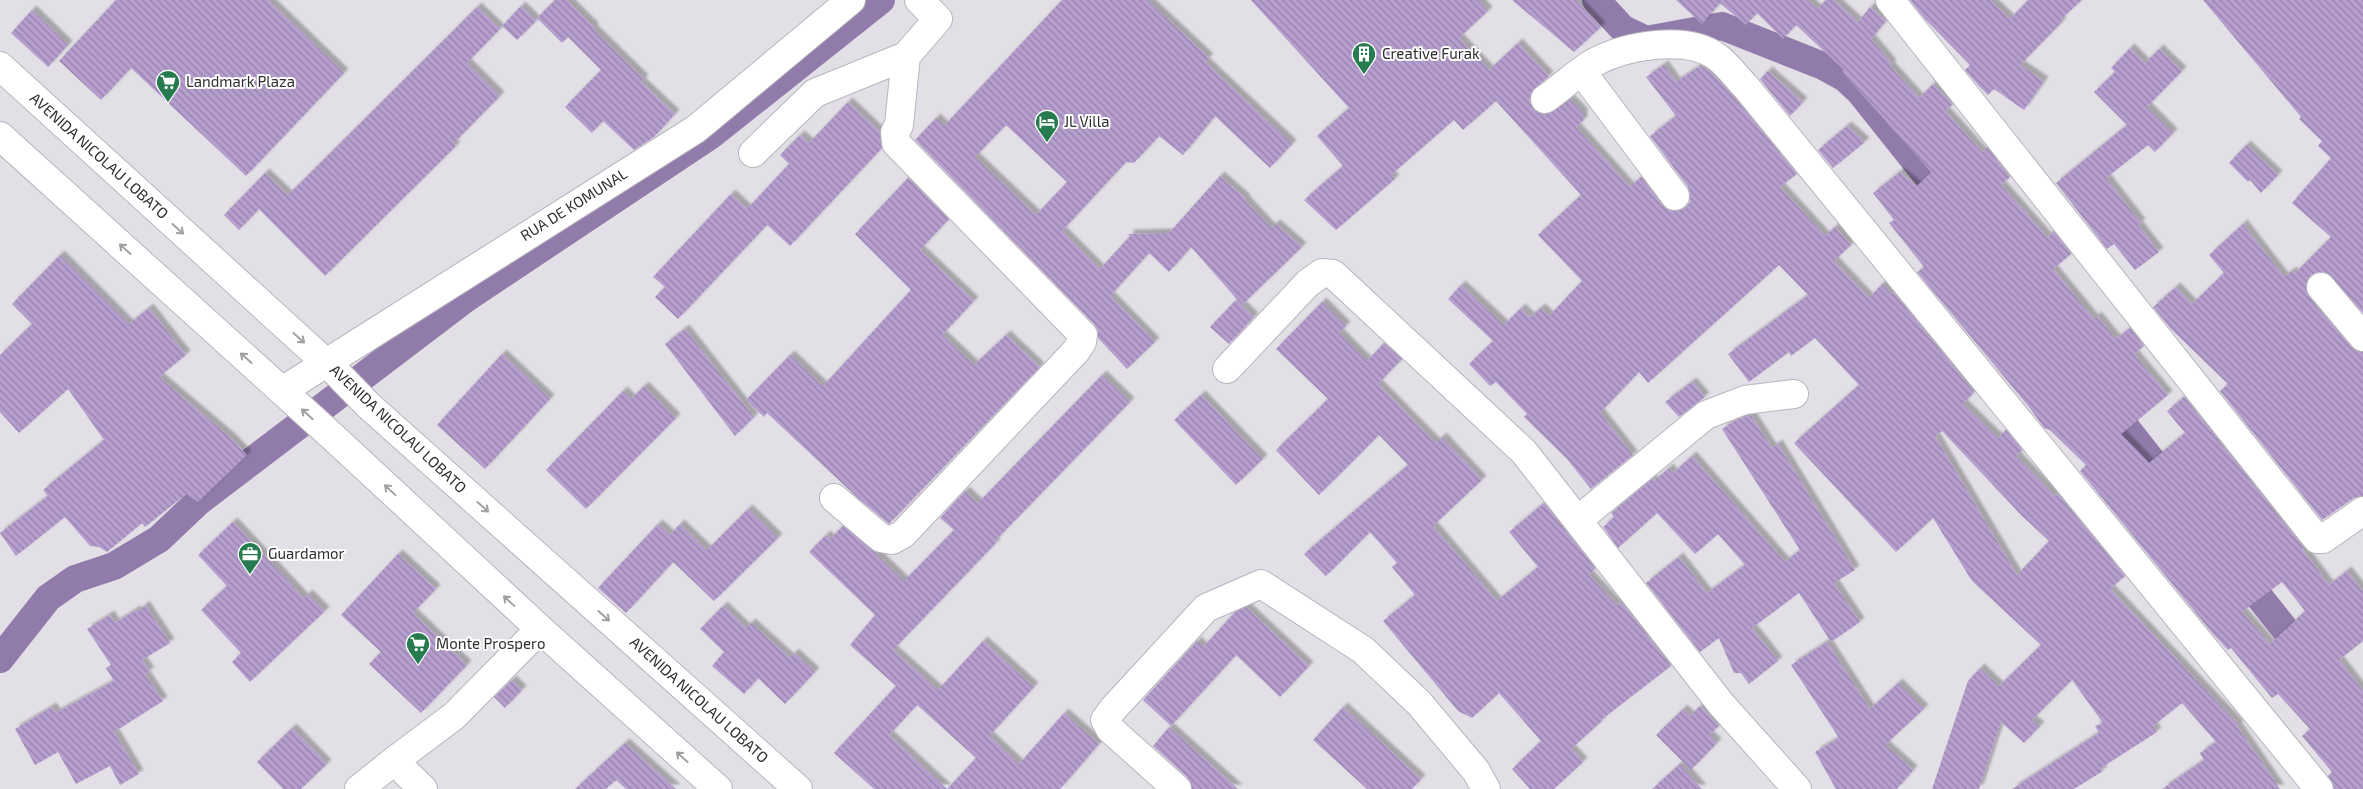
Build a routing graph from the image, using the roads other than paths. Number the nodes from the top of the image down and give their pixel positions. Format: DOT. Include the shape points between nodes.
graph roads {
  1 [pos="851,0"];
  2 [pos="919,0"];
  3 [pos="1890,0"];
  4 [pos="906,56"];
  5 [pos="0,66"];
  6 [pos="1582,72"];
  7 [pos="1546,100"];
  8 [pos="4,145"];
  9 [pos="754,153"];
  10 [pos="1675,196"];
  11 [pos="2321,287"];
  12 [pos="2363,337"];
  13 [pos="330,366"];
  14 [pos="1227,369"];
  15 [pos="282,391"];
  16 [pos="1794,394"];
  17 [pos="834,498"];
  18 [pos="2363,510"];
  19 [pos="1578,520"];
  20 [pos="540,629"];
  21 [pos="394,760"];
  22 [pos="359,789"];
  23 [pos="423,789"];
  24 [pos="718,789"];
  25 [pos="798,789"];
  26 [pos="1177,789"];
  27 [pos="1486,789"];
  28 [pos="1797,789"];
  29 [pos="2320,789"];
  1 -- 13 [label="street, RUA DE KOMUNAL" via="696,129"];
  2 -- 4 [label="street" via="938,19"];
  3 -- 18 [label="street" via="2313,534 2323,539"];
  4 -- 9 [label="street" via="815,93"];
  4 -- 17 [label="street" via="896,143 1084,335 1076,351 903,534 892,540 881,538"];
  5 -- 13 [label="street, AVENIDA NICOLAU LOBATO, one-way"];
  6 -- 7 [label="street"];
  6 -- 10 [label="street"];
  6 -- 29 [label="street" via="1623,50 1654,46 1688,45 1716,56 1746,88"];
  15 -- 8 [label="street, one-way"];
  11 -- 12 [label="street"];
  13 -- 15 [label="street, RUA DE KOMUNAL"];
  13 -- 25 [label="street, AVENIDA NICOLAU LOBATO, one-way" via="368,405"];
  14 -- 19 [label="street" via="1308,283 1322,273 1333,274 1524,452"];
  20 -- 15 [label="street, one-way"];
  16 -- 19 [label="street" via="1746,400 1706,415"];
  19 -- 28 [label="street" via="1721,704"];
  20 -- 21 [label="street" via="472,701"];
  24 -- 20 [label="street, one-way"];
  21 -- 22 [label="street"];
  21 -- 23 [label="street"];
  26 -- 27 [label="street" via="1110,729 1105,720 1206,608 1261,584 1363,650 1419,703 1476,771"];
}
